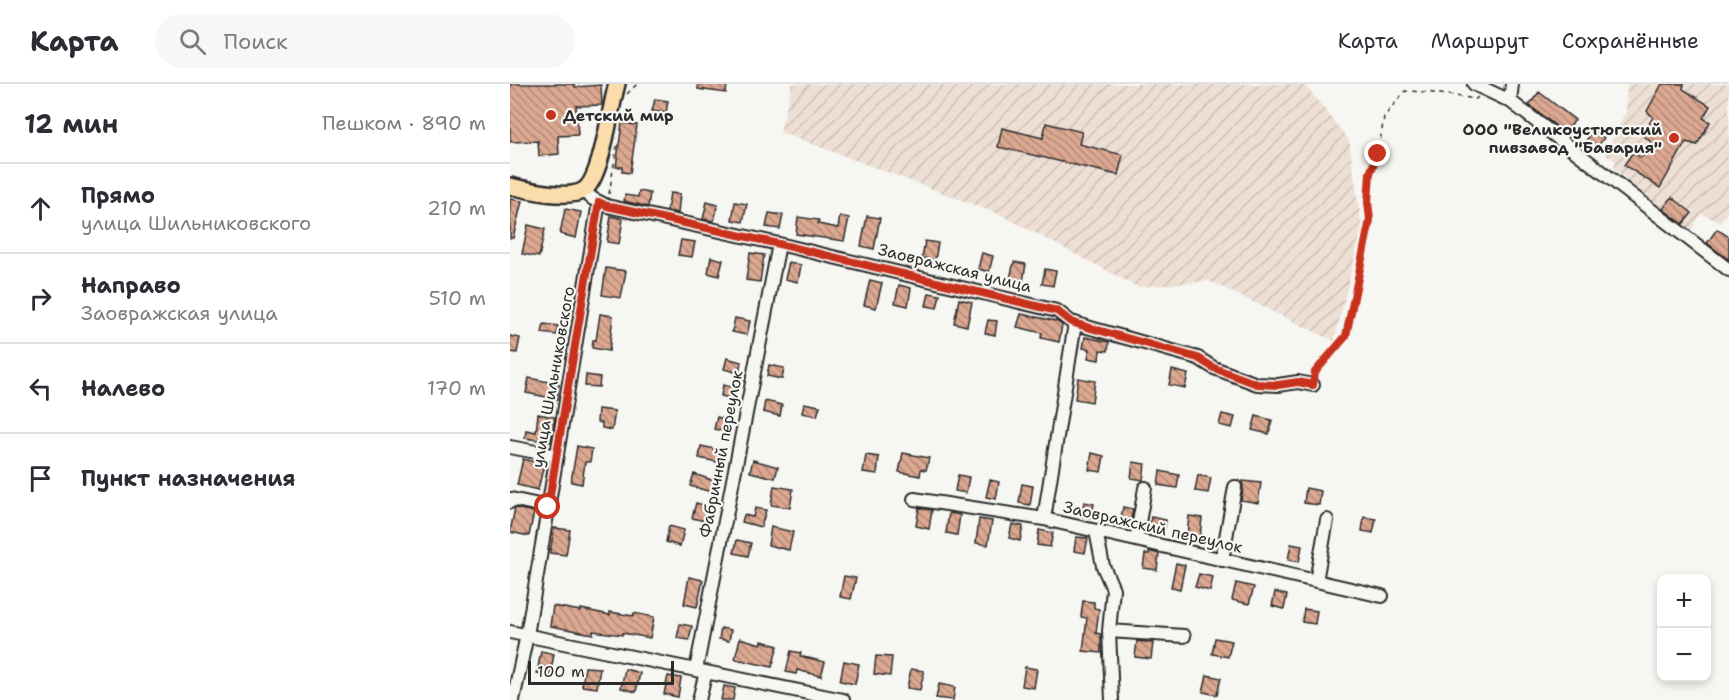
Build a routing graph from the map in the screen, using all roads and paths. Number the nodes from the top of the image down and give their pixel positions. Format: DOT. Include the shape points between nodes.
graph roads {
  1 [pos="637,84"];
  2 [pos="1474,84"];
  3 [pos="1512,84"];
  4 [pos="621,90"];
  5 [pos="1489,91"];
  6 [pos="1510,101"];
  7 [pos="618,140"];
  8 [pos="510,186"];
  9 [pos="583,191"];
  10 [pos="603,204"];
  11 [pos="779,244"];
  12 [pos="1729,270"];
  13 [pos="1075,323"];
  14 [pos="1313,385"];
  15 [pos="510,447"];
  16 [pos="557,456"];
  17 [pos="1235,487"];
  18 [pos="1145,488"];
  19 [pos="914,499"];
  20 [pos="510,502"];
  21 [pos="548,507"];
  22 [pos="1044,519"];
  23 [pos="1327,520"];
  24 [pos="1096,531"];
  25 [pos="1136,540"];
  26 [pos="1222,560"];
  27 [pos="1316,581"];
  28 [pos="1382,596"];
  29 [pos="1109,631"];
  30 [pos="510,632"];
  31 [pos="526,635"];
  32 [pos="1184,636"];
  33 [pos="701,671"];
  34 [pos="513,700"];
  35 [pos="699,700"];
  36 [pos="843,700"];
  37 [pos="1112,700"];
  1 -- 4 [label="path"];
  2 -- 5 [label="street"];
  3 -- 6 [label="street"];
  4 -- 9 [label="main road" via="599,164"];
  5 -- 6 [label="street"];
  5 -- 14 [label="path" via="1476,99 1405,91 1384,117 1378,154 1370,173 1370,220 1346,336 1315,372"];
  6 -- 12 [label="street"];
  7 -- 10 [label="path"];
  8 -- 9 [label="main road" via="569,194"];
  9 -- 10 [label="street, Заовражская улица"];
  10 -- 11 [label="street, Заовражская улица"];
  10 -- 16 [label="street, улица Шильниковского"];
  11 -- 13 [label="street, Заовражская улица" via="1057,311"];
  11 -- 33 [label="street, Фабричный переулок"];
  13 -- 14 [label="street, Заовражская улица" via="1198,358 1257,384"];
  13 -- 22 [label="street"];
  15 -- 16 [label="street"];
  16 -- 21 [label="street, улица Шильниковского"];
  17 -- 26 [label="street"];
  18 -- 25 [label="street"];
  19 -- 22 [label="street, Заовражский переулок"];
  20 -- 21 [label="street"];
  21 -- 31 [label="street, улица Шильниковского"];
  22 -- 24 [label="street, Заовражский переулок"];
  23 -- 27 [label="street"];
  24 -- 25 [label="street, Заовражский переулок"];
  24 -- 29 [label="street" via="1102,566 1113,589"];
  25 -- 26 [label="street, Заовражский переулок"];
  26 -- 27 [label="street, Заовражский переулок"];
  27 -- 28 [label="street, Заовражский переулок"];
  29 -- 32 [label="street"];
  29 -- 37 [label="street"];
  30 -- 31 [label="street"];
  31 -- 33 [label="street"];
  31 -- 34 [label="street, улица Шильниковского"];
  33 -- 35 [label="street, Фабричный переулок"];
  33 -- 36 [label="street"];
}
